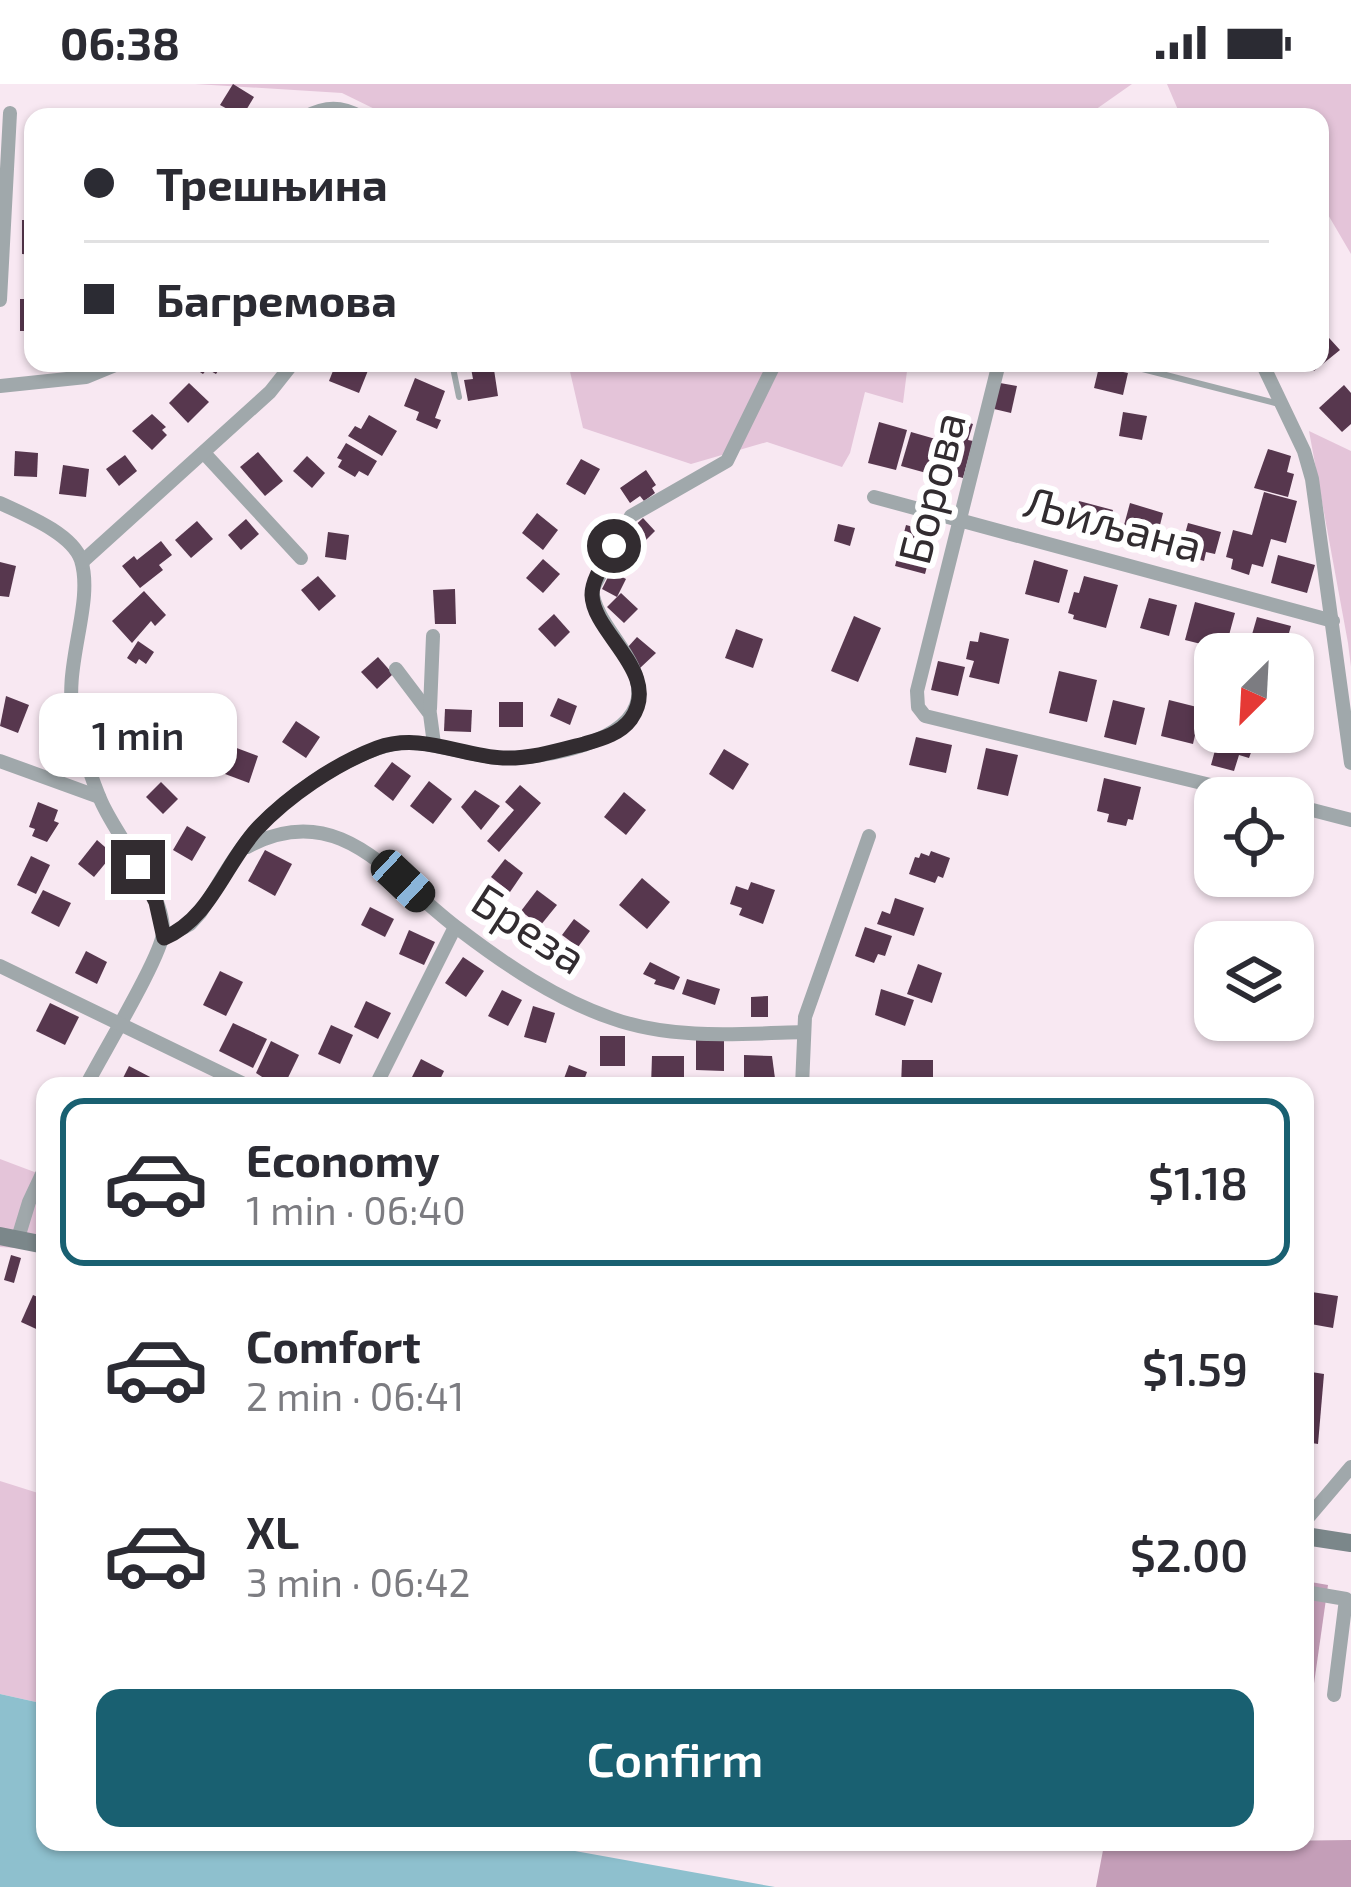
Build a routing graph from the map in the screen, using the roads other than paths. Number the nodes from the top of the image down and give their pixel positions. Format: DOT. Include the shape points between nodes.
graph roads {
  1 [pos="10,113"];
  2 [pos="0,300"];
  3 [pos="98,372"];
  4 [pos="286,372"];
  5 [pos="454,372"];
  6 [pos="771,372"];
  7 [pos="997,372"];
  8 [pos="1155,372"];
  9 [pos="1267,372"];
  10 [pos="0,386"];
  11 [pos="459,397"];
  12 [pos="1283,404"];
  13 [pos="204,453"];
  14 [pos="874,496"];
  15 [pos="2,504"];
  16 [pos="962,521"];
  17 [pos="301,558"];
  18 [pos="82,562"];
  19 [pos="1333,621"];
  20 [pos="433,636"];
  21 [pos="396,670"];
  22 [pos="430,714"];
  23 [pos="434,744"];
  24 [pos="0,761"];
  25 [pos="1351,763"];
  26 [pos="1194,781"];
  27 [pos="99,797"];
  28 [pos="1314,810"];
  29 [pos="1351,820"];
  30 [pos="869,836"];
  31 [pos="243,849"];
  32 [pos="455,927"];
  33 [pos="164,938"];
  34 [pos="0,966"];
  35 [pos="119,1023"];
  36 [pos="803,1032"];
  37 [pos="91,1077"];
  38 [pos="230,1077"];
  39 [pos="380,1077"];
  40 [pos="802,1077"];
  41 [pos="36,1187"];
  42 [pos="9,1237"];
  43 [pos="1351,1467"];
  44 [pos="1314,1510"];
  45 [pos="1314,1537"];
  46 [pos="1351,1544"];
  47 [pos="1314,1594"];
  48 [pos="1334,1695"];
  1 -- 2 [label="street"];
  3 -- 10 [label="street"];
  4 -- 13 [label="street"];
  5 -- 11 [label="lane"];
  6 -- 23 [label="street" via="727,461 631,516 592,590 639,688 628,722 534,757"];
  7 -- 16 [label="street, Борова"];
  8 -- 12 [label="lane"];
  9 -- 12 [label="street"];
  12 -- 19 [label="street" via="1312,479"];
  13 -- 17 [label="street"];
  13 -- 18 [label="street"];
  14 -- 16 [label="street, Љиљана"];
  15 -- 18 [label="street" via="65,540"];
  16 -- 19 [label="street, Љиљана"];
  16 -- 26 [label="street, Борова" via="917,691 925,716"];
  18 -- 27 [label="street" via="70,686"];
  19 -- 25 [label="street"];
  20 -- 22 [label="street"];
  21 -- 22 [label="street"];
  22 -- 23 [label="street"];
  23 -- 31 [label="street" via="394,743 359,757 287,802"];
  24 -- 27 [label="street"];
  27 -- 33 [label="street" via="156,902"];
  28 -- 29 [label="street"];
  30 -- 36 [label="street"];
  31 -- 32 [label="street, Бреза" via="285,830 361,848"];
  31 -- 33 [label="street" via="190,923"];
  32 -- 36 [label="street, Бреза" via="518,972 610,1018 672,1031"];
  32 -- 39 [label="street"];
  33 -- 35 [label="street"];
  34 -- 35 [label="street"];
  35 -- 37 [label="street"];
  35 -- 38 [label="street"];
  36 -- 40 [label="street"];
  41 -- 42 [label="street"];
  43 -- 44 [label="street"];
  45 -- 46 [label="main road"];
  47 -- 48 [label="street" via="1346,1599"];
}
